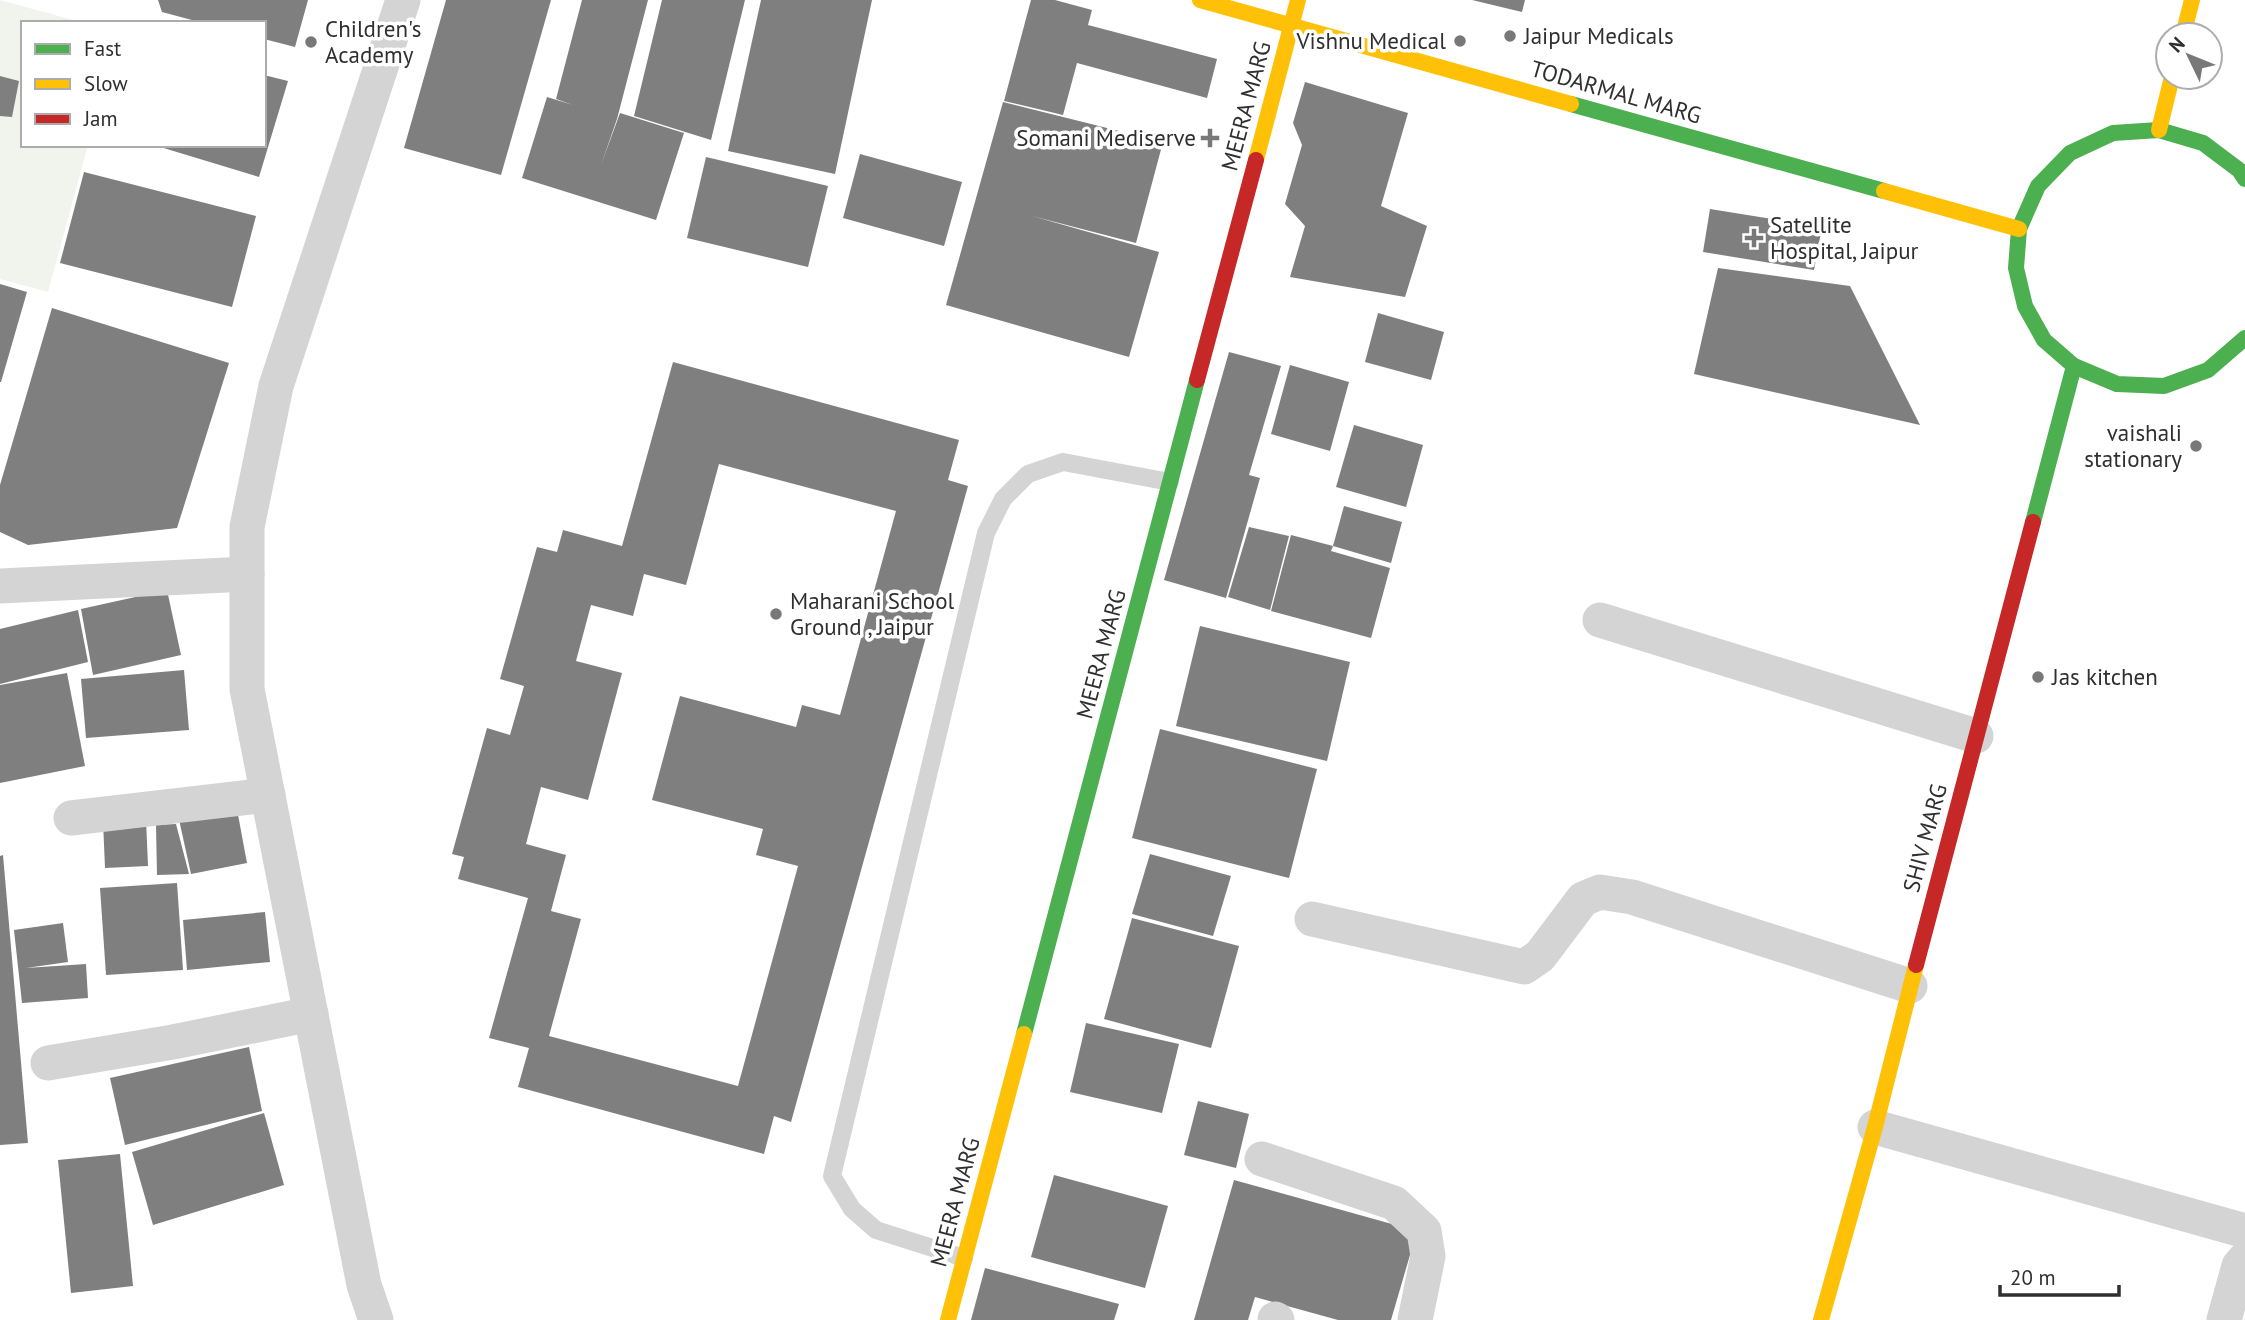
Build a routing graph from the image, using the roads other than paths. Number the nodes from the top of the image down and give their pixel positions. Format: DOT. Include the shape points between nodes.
graph roads {
  1 [pos="403,0"];
  2 [pos="1200,0"];
  3 [pos="1298,0"];
  4 [pos="2192,0"];
  5 [pos="2187,21"];
  6 [pos="1291,25"];
  7 [pos="2169,91"];
  8 [pos="2159,130"];
  9 [pos="2245,179"];
  10 [pos="2019,229"];
  11 [pos="2245,338"];
  12 [pos="2074,366"];
  13 [pos="1170,482"];
  14 [pos="247,574"];
  15 [pos="0,586"];
  16 [pos="1600,620"];
  17 [pos="1976,736"];
  18 [pos="268,795"];
  19 [pos="71,818"];
  20 [pos="1312,919"];
  21 [pos="1910,986"];
  22 [pos="311,1014"];
  23 [pos="48,1063"];
  24 [pos="1875,1127"];
  25 [pos="1262,1160"];
  26 [pos="2245,1231"];
  27 [pos="964,1258"];
  28 [pos="2245,1259"];
  29 [pos="376,1320"];
  30 [pos="948,1320"];
  31 [pos="1415,1320"];
  32 [pos="1821,1320"];
  33 [pos="2224,1320"];
  1 -- 14 [label="street" via="276,386 247,527"];
  2 -- 6 [label="street, TODARMAL MARG"];
  3 -- 6 [label="street, MEERA MARG"];
  4 -- 5 [label="street"];
  6 -- 10 [label="street, TODARMAL MARG"];
  6 -- 13 [label="street, MEERA MARG"];
  7 -- 8 [label="street"];
  8 -- 9 [label="street" via="2203,143"];
  8 -- 10 [label="street" via="2113,133 2070,153 2038,186"];
  10 -- 12 [label="street" via="2016,268 2025,306 2044,340"];
  11 -- 12 [label="street" via="2208,370 2164,386 2117,384"];
  12 -- 17 [label="street, SHIV MARG"];
  13 -- 27 [label="street, MEERA MARG"];
  13 -- 27 [label="lane" via="1063,462 1028,474 1003,499 986,533 832,1177 852,1209 876,1230"];
  14 -- 15 [label="street"];
  14 -- 18 [label="street" via="247,689"];
  16 -- 17 [label="street"];
  17 -- 21 [label="street, SHIV MARG"];
  18 -- 19 [label="street"];
  18 -- 22 [label="street"];
  20 -- 21 [label="street" via="1524,967 1540,956 1583,899 1600,892 1632,897"];
  21 -- 24 [label="street, SHIV MARG"];
  22 -- 23 [label="street"];
  22 -- 29 [label="street" via="364,1285"];
  24 -- 26 [label="street"];
  24 -- 32 [label="street, SHIV MARG"];
  25 -- 31 [label="street" via="1394,1203 1424,1231 1428,1256"];
  27 -- 30 [label="street, MEERA MARG"];
  28 -- 33 [label="street"];
}
